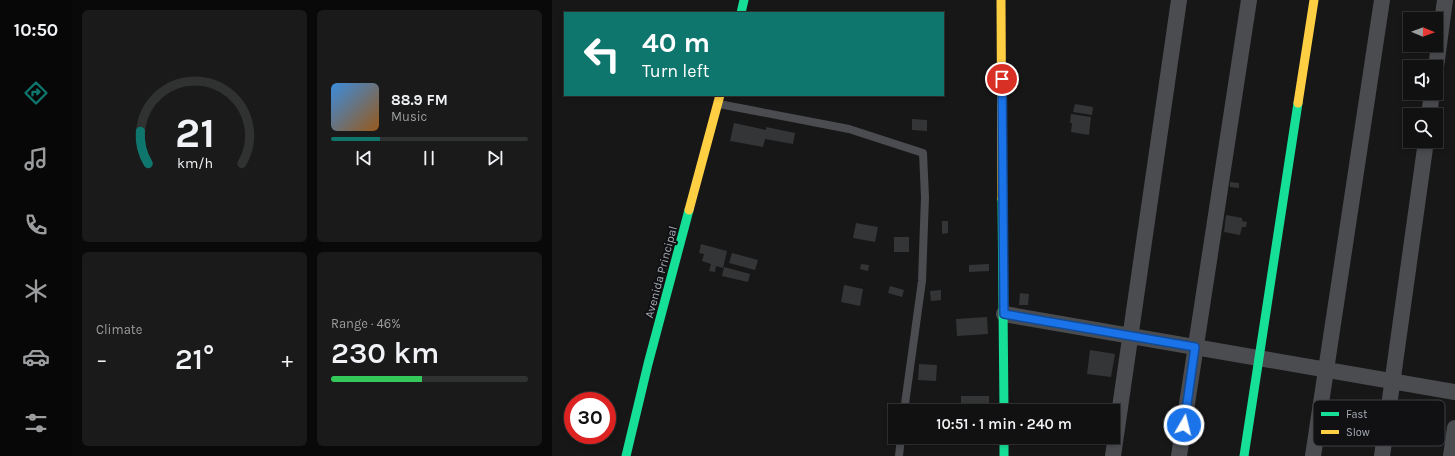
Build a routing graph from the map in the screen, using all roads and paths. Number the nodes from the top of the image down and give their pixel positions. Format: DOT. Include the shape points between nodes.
graph roads {
  1 [pos="744,0"];
  2 [pos="1001,0"];
  3 [pos="1179,0"];
  4 [pos="1249,0"];
  5 [pos="1314,0"];
  6 [pos="1382,0"];
  7 [pos="1445,0"];
  8 [pos="741,12"];
  9 [pos="1437,60"];
  10 [pos="719,99"];
  11 [pos="1425,148"];
  12 [pos="1004,314"];
  13 [pos="1131,337"];
  14 [pos="1195,347"];
  15 [pos="1258,358"];
  16 [pos="1326,370"];
  17 [pos="1393,381"];
  18 [pos="1455,392"];
  19 [pos="1321,400"];
  20 [pos="1390,400"];
  21 [pos="905,404"];
  22 [pos="1004,404"];
  23 [pos="1455,428"];
  24 [pos="900,444"];
  25 [pos="1004,444"];
  26 [pos="1315,446"];
  27 [pos="1383,446"];
  28 [pos="626,456"];
  29 [pos="899,456"];
  30 [pos="1004,456"];
  31 [pos="1113,456"];
  32 [pos="1179,456"];
  33 [pos="1244,456"];
  34 [pos="1313,456"];
  35 [pos="1382,456"];
  36 [pos="1451,456"];
  1 -- 8 [label="main road"];
  2 -- 12 [label="main road"];
  3 -- 13 [label="street"];
  4 -- 14 [label="street"];
  5 -- 15 [label="main road"];
  6 -- 16 [label="street"];
  7 -- 9 [label="street"];
  10 -- 21 [label="lane" via="849,129 923,153 925,197 922,281"];
  10 -- 28 [label="main road, Avenida Principal"];
  11 -- 17 [label="street"];
  12 -- 13 [label="street"];
  12 -- 22 [label="main road"];
  13 -- 14 [label="street"];
  13 -- 31 [label="street"];
  14 -- 15 [label="street"];
  14 -- 32 [label="street"];
  15 -- 16 [label="street"];
  15 -- 33 [label="main road"];
  16 -- 17 [label="street"];
  16 -- 19 [label="street"];
  17 -- 18 [label="street"];
  17 -- 20 [label="street"];
  23 -- 36 [label="street"];
  24 -- 29 [label="lane"];
  25 -- 30 [label="main road"];
  26 -- 34 [label="street"];
  27 -- 35 [label="street"];
}
